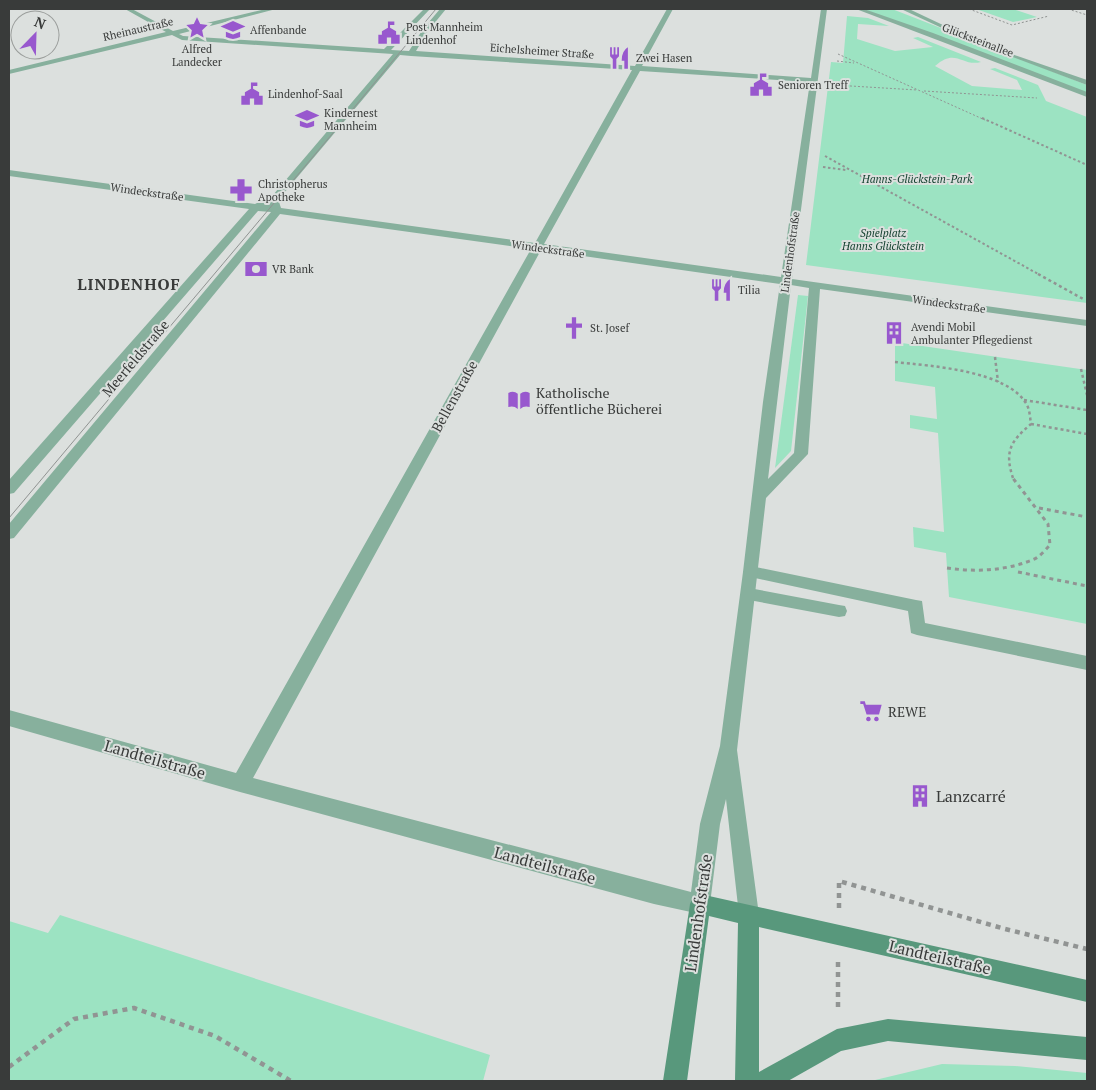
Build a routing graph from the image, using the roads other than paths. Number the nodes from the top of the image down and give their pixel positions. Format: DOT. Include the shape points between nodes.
graph roads {
  1 [pos="128,9"];
  2 [pos="273,9"];
  3 [pos="428,9"];
  4 [pos="443,9"];
  5 [pos="670,9"];
  6 [pos="824,9"];
  7 [pos="859,9"];
  8 [pos="904,9"];
  9 [pos="169,33"];
  10 [pos="968,38"];
  11 [pos="995,48"];
  12 [pos="385,52"];
  13 [pos="398,53"];
  14 [pos="411,54"];
  15 [pos="636,69"];
  16 [pos="9,72"];
  17 [pos="813,82"];
  18 [pos="1087,83"];
  19 [pos="1087,95"];
  20 [pos="9,173"];
  21 [pos="22,175"];
  22 [pos="9,184"];
  23 [pos="276,198"];
  24 [pos="254,208"];
  25 [pos="276,211"];
  26 [pos="537,247"];
  27 [pos="785,282"];
  28 [pos="815,286"];
  29 [pos="1087,323"];
  30 [pos="9,489"];
  31 [pos="759,496"];
  32 [pos="9,534"];
  33 [pos="751,572"];
  34 [pos="749,594"];
  35 [pos="838,611"];
  36 [pos="1087,663"];
  37 [pos="9,718"];
  38 [pos="729,746"];
  39 [pos="240,783"];
  40 [pos="700,904"];
  41 [pos="749,915"];
  42 [pos="1087,991"];
  43 [pos="1087,1049"];
  44 [pos="675,1081"];
  45 [pos="747,1081"];
  46 [pos="766,1081"];
  1 -- 9 [label="street, Eichelsheimer Straße"];
  2 -- 9 [label="street, Rheinaustraße"];
  3 -- 12 [label="street"];
  4 -- 14 [label="street"];
  5 -- 15 [label="street, Bellenstraße"];
  6 -- 17 [label="street, Lindenhofstraße"];
  7 -- 19 [label="street, Glücksteinallee"];
  8 -- 10 [label="street, Glücksteinallee"];
  9 -- 12 [label="street, Eichelsheimer Straße" via="182,38"];
  9 -- 16 [label="street, Rheinaustraße"];
  11 -- 18 [label="street, Glücksteinallee"];
  12 -- 13 [label="street, Eichelsheimer Straße"];
  13 -- 14 [label="street, Eichelsheimer Straße"];
  13 -- 23 [label="street, Meerfeldstraße"];
  14 -- 15 [label="street, Eichelsheimer Straße"];
  15 -- 17 [label="street, Eichelsheimer Straße"];
  15 -- 26 [label="street, Bellenstraße"];
  17 -- 27 [label="street, Lindenhofstraße"];
  20 -- 21 [label="street, Windeckstraße"];
  21 -- 22 [label="street"];
  21 -- 24 [label="street, Windeckstraße"];
  23 -- 24 [label="street, Meerfeldstraße"];
  23 -- 25 [label="street"];
  24 -- 25 [label="street, Windeckstraße"];
  24 -- 30 [label="street, Meerfeldstraße"];
  25 -- 26 [label="street, Windeckstraße"];
  25 -- 32 [label="street, Meerfeldstraße"];
  26 -- 27 [label="street, Windeckstraße"];
  26 -- 39 [label="street, Bellenstraße"];
  27 -- 28 [label="street, Windeckstraße"];
  27 -- 31 [label="street, Lindenhofstraße"];
  28 -- 29 [label="street, Windeckstraße"];
  28 -- 31 [label="street" via="801,454"];
  31 -- 33 [label="street, Lindenhofstraße"];
  33 -- 34 [label="street, Lindenhofstraße"];
  33 -- 36 [label="street" via="916,606 917,628"];
  34 -- 35 [label="street"];
  34 -- 38 [label="street, Lindenhofstraße"];
  37 -- 39 [label="street, Landteilstraße"];
  38 -- 40 [label="street, Lindenhofstraße" via="710,824"];
  38 -- 41 [label="street, Lindenhofstraße"];
  39 -- 40 [label="street, Landteilstraße" via="644,892"];
  40 -- 41 [label="street, Landteilstraße"];
  40 -- 44 [label="street, Lindenhofstraße"];
  41 -- 42 [label="street, Landteilstraße"];
  41 -- 45 [label="street"];
  43 -- 46 [label="street" via="888,1030 837,1040"];
}
